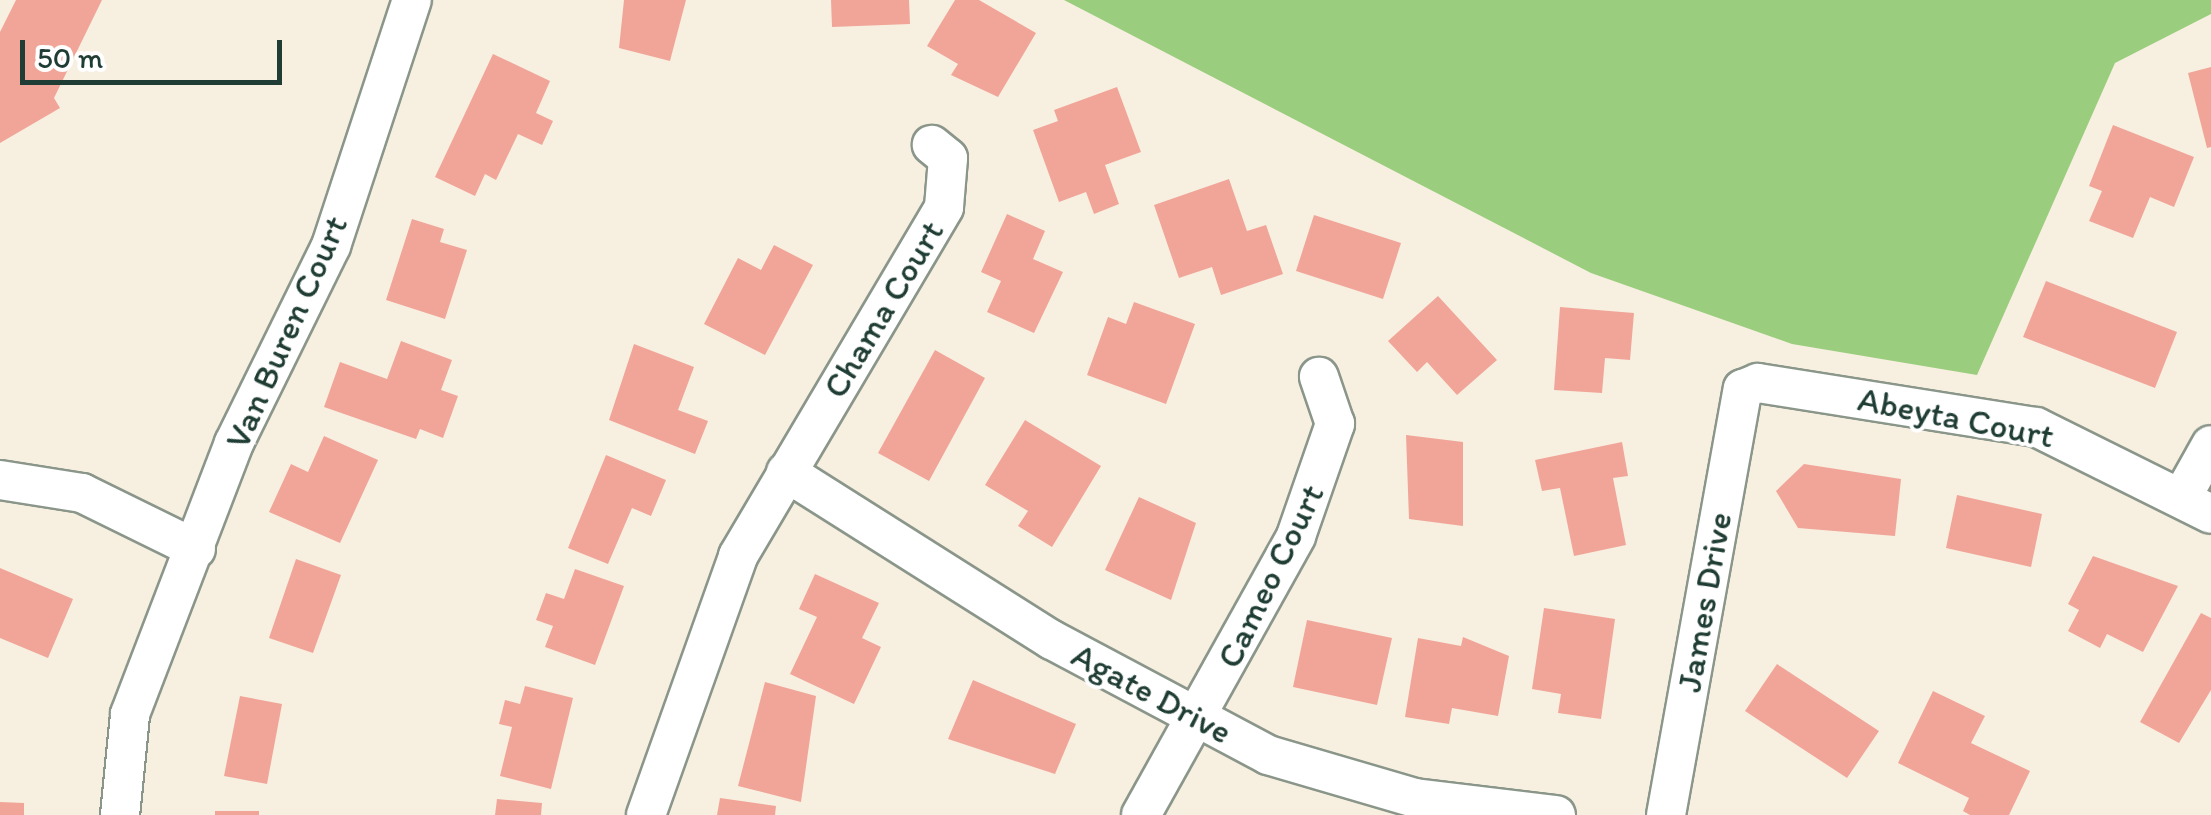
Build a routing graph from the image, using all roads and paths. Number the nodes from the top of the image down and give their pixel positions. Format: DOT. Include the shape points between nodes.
graph roads {
  1 [pos="412,0"];
  2 [pos="932,145"];
  3 [pos="1318,377"];
  4 [pos="1743,389"];
  5 [pos="2211,446"];
  6 [pos="786,472"];
  7 [pos="0,480"];
  8 [pos="2197,505"];
  9 [pos="196,549"];
  10 [pos="1196,716"];
  11 [pos="120,815"];
  12 [pos="646,815"];
  13 [pos="1142,815"];
  14 [pos="1556,815"];
  15 [pos="1666,815"];
  1 -- 9 [label="street, Van Buren Court" via="330,246 234,443"];
  2 -- 6 [label="street, Chama Court" via="948,158 944,206"];
  3 -- 10 [label="street, Cameo Court" via="1335,404 1328,456 1260,611"];
  4 -- 8 [label="street, Abeyta Court" via="1758,383 2036,427"];
  4 -- 15 [label="street, James Drive"];
  5 -- 8 [label="street"];
  6 -- 10 [label="street, Agate Drive" via="1052,640"];
  6 -- 12 [label="street" via="704,632"];
  7 -- 9 [label="street" via="82,493"];
  9 -- 11 [label="street, Van Buren Court" via="130,714"];
  10 -- 13 [label="street, Cameo Court"];
  10 -- 14 [label="street, Agate Drive" via="1343,781"];
}
